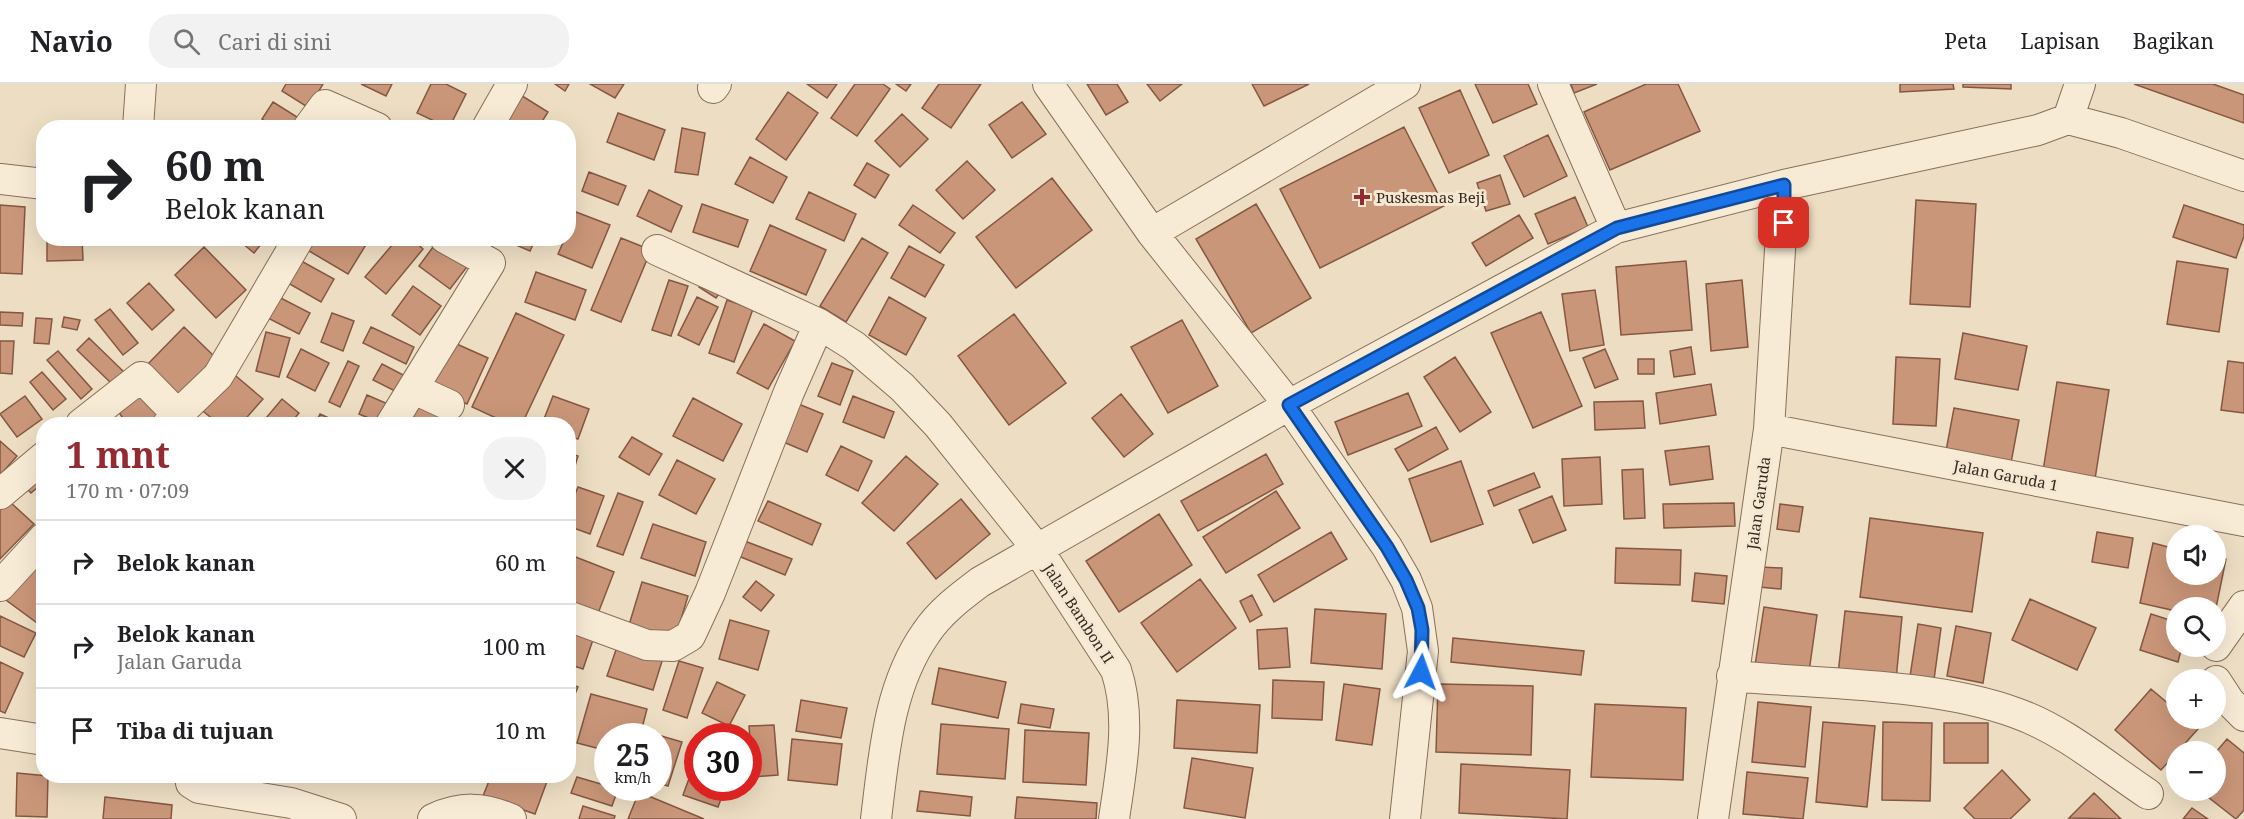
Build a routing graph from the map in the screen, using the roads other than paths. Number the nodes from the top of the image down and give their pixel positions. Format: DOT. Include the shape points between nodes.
graph roads {
  1 [pos="141,84"];
  2 [pos="512,84"];
  3 [pos="1048,84"];
  4 [pos="1405,84"];
  5 [pos="1553,84"];
  6 [pos="2080,84"];
  7 [pos="2068,119"];
  8 [pos="139,120"];
  9 [pos="314,120"];
  10 [pos="359,120"];
  11 [pos="492,120"];
  12 [pos="2244,176"];
  13 [pos="0,179"];
  14 [pos="36,183"];
  15 [pos="1784,185"];
  16 [pos="1617,228"];
  17 [pos="1152,233"];
  18 [pos="293,246"];
  19 [pos="459,246"];
  20 [pos="657,250"];
  21 [pos="819,324"];
  22 [pos="414,389"];
  23 [pos="449,405"];
  24 [pos="1289,405"];
  25 [pos="90,417"];
  26 [pos="171,417"];
  27 [pos="176,417"];
  28 [pos="396,417"];
  29 [pos="1768,429"];
  30 [pos="36,464"];
  31 [pos="0,494"];
  32 [pos="2244,521"];
  33 [pos="36,547"];
  34 [pos="1038,550"];
  35 [pos="0,586"];
  36 [pos="2244,606"];
  37 [pos="576,619"];
  38 [pos="2226,631"];
  39 [pos="1732,676"];
  40 [pos="2226,696"];
  41 [pos="2244,716"];
  42 [pos="0,733"];
  43 [pos="36,739"];
  44 [pos="191,783"];
  45 [pos="2148,794"];
  46 [pos="341,819"];
  47 [pos="434,819"];
  48 [pos="511,819"];
  49 [pos="876,819"];
  50 [pos="1114,819"];
  51 [pos="1405,819"];
  52 [pos="1713,819"];
  1 -- 8 [label="street"];
  2 -- 11 [label="street"];
  3 -- 17 [label="street"];
  4 -- 17 [label="street"];
  5 -- 16 [label="street"];
  6 -- 7 [label="street"];
  7 -- 12 [label="street" via="2121,133"];
  7 -- 15 [label="street" via="2038,130"];
  9 -- 10 [label="street" via="325,105"];
  13 -- 14 [label="street"];
  15 -- 16 [label="street"];
  15 -- 29 [label="street, Jalan Garuda"];
  16 -- 24 [label="street"];
  17 -- 24 [label="street"];
  18 -- 27 [label="street" via="218,376"];
  19 -- 22 [label="street" via="490,263"];
  20 -- 21 [label="street, Jalan Bambon II"];
  21 -- 34 [label="street, Jalan Bambon II" via="855,346 902,387 938,425"];
  21 -- 37 [label="street" via="690,636 672,646 648,645"];
  22 -- 23 [label="street"];
  22 -- 28 [label="street"];
  24 -- 34 [label="street"];
  24 -- 51 [label="street" via="1387,547 1418,608 1423,651"];
  25 -- 26 [label="street" via="141,377"];
  29 -- 32 [label="street, Jalan Garuda 1"];
  29 -- 39 [label="street, Jalan Garuda"];
  30 -- 31 [label="street"];
  33 -- 35 [label="street"];
  34 -- 49 [label="street" via="980,582 949,606 926,633 897,691"];
  34 -- 50 [label="street, Jalan Bambon II" via="1110,659 1122,690 1122,758"];
  36 -- 38 [label="street"];
  39 -- 45 [label="street" via="1906,691 1990,705 2038,723"];
  39 -- 52 [label="street, Jalan Garuda"];
  40 -- 41 [label="street"];
  42 -- 43 [label="street"];
  44 -- 46 [label="street" via="199,788 291,803"];
  47 -- 48 [label="street" via="458,810 480,808"];
}
